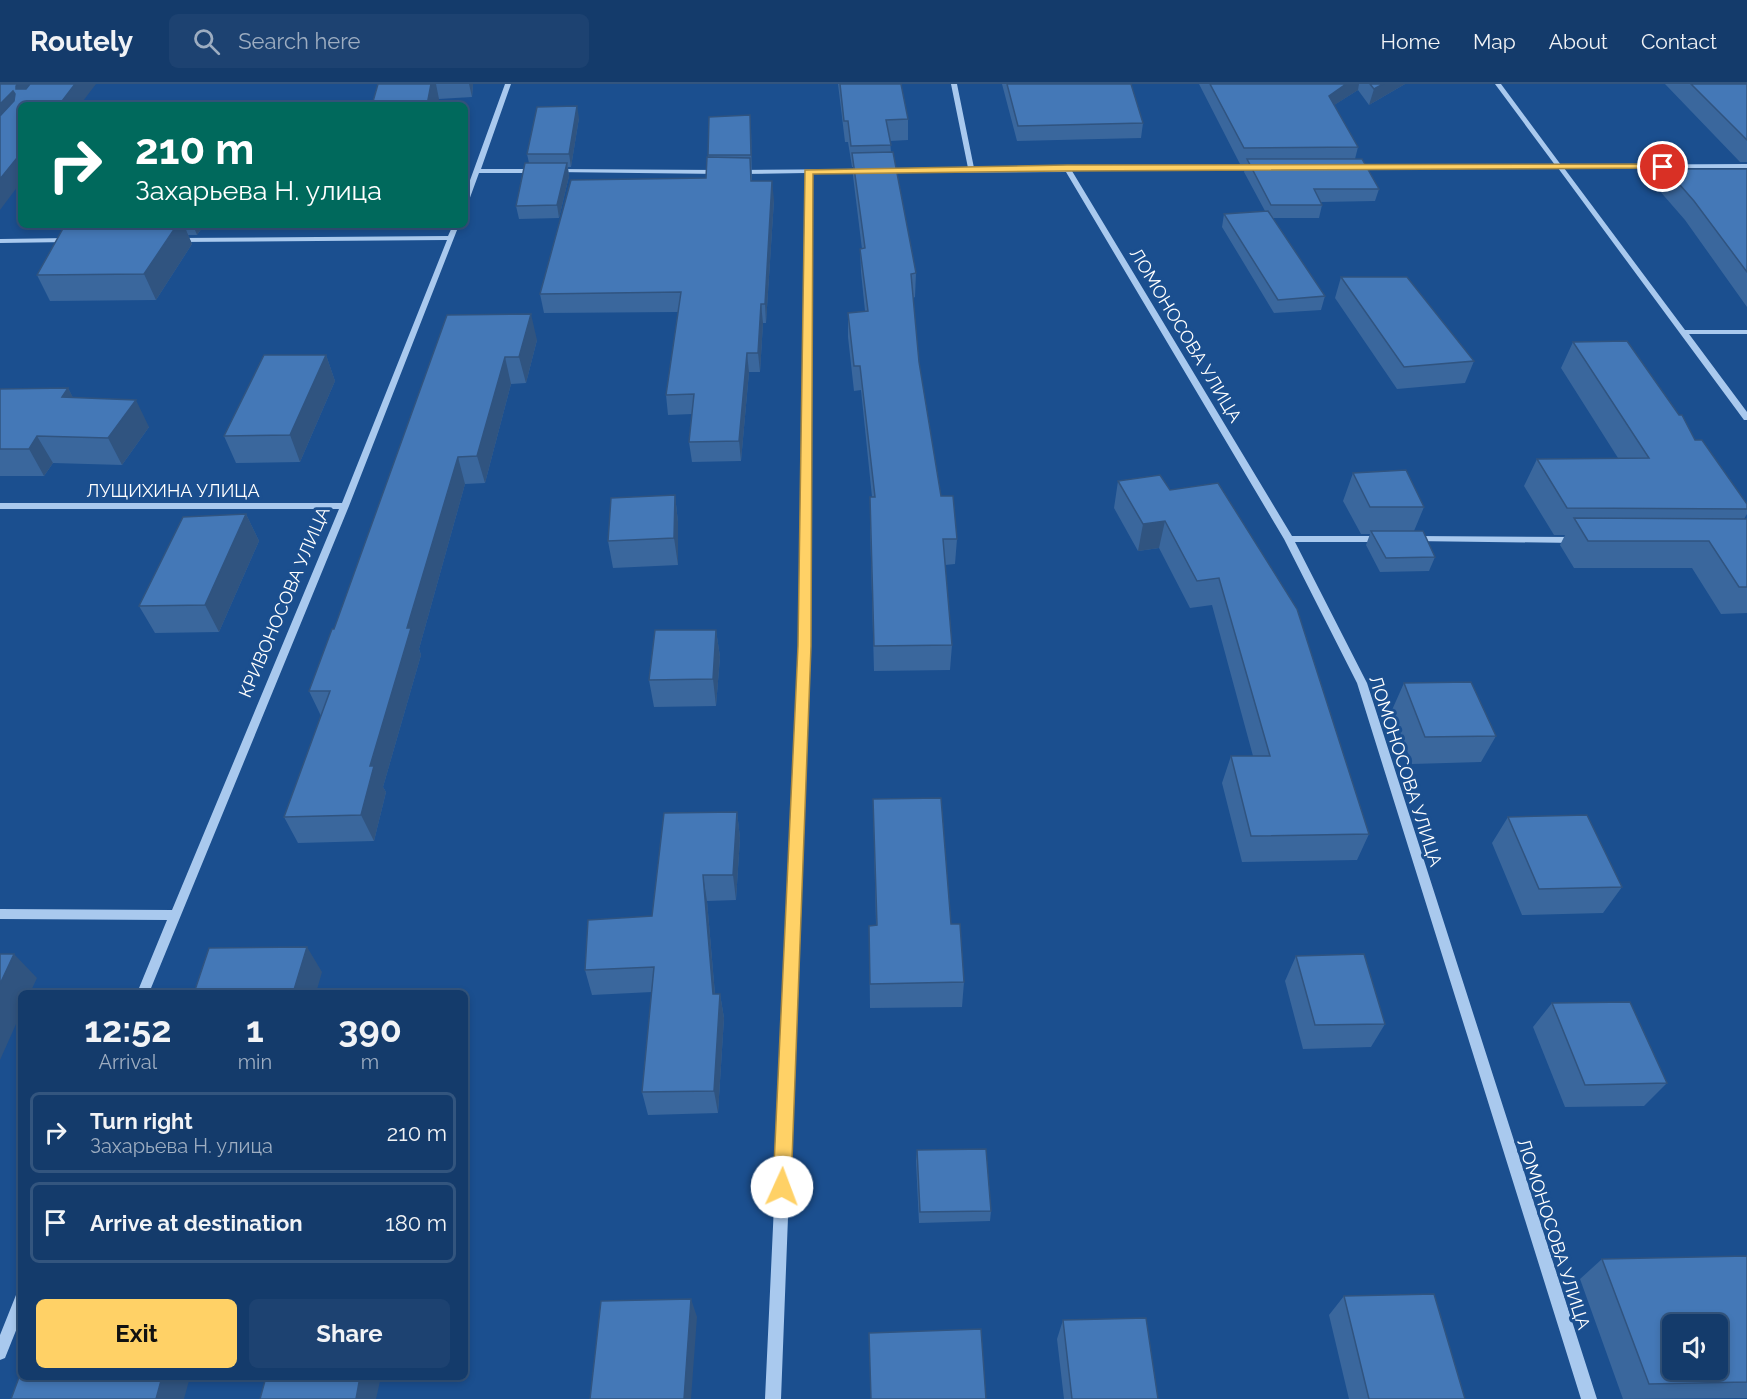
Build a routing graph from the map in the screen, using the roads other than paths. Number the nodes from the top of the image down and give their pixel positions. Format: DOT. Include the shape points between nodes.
graph roads {
  1 [pos="508,84"];
  2 [pos="954,84"];
  3 [pos="1498,84"];
  4 [pos="1747,166"];
  5 [pos="1348,167"];
  6 [pos="1560,167"];
  7 [pos="1067,168"];
  8 [pos="1266,168"];
  9 [pos="971,169"];
  10 [pos="478,171"];
  11 [pos="808,172"];
  12 [pos="468,196"];
  13 [pos="455,228"];
  14 [pos="451,238"];
  15 [pos="83,240"];
  16 [pos="166,240"];
  17 [pos="0,241"];
  18 [pos="1683,332"];
  19 [pos="1747,332"];
  20 [pos="1747,418"];
  21 [pos="0,506"];
  22 [pos="345,506"];
  23 [pos="1289,539"];
  24 [pos="1394,539"];
  25 [pos="1406,539"];
  26 [pos="1582,540"];
  27 [pos="0,914"];
  28 [pos="174,915"];
  29 [pos="144,990"];
  30 [pos="18,1308"];
  31 [pos="0,1353"];
  32 [pos="773,1399"];
  33 [pos="1589,1399"];
  1 -- 10 [label="street"];
  2 -- 9 [label="street"];
  3 -- 6 [label="street"];
  4 -- 6 [label="street"];
  5 -- 6 [label="street"];
  6 -- 18 [label="street"];
  7 -- 8 [label="street"];
  7 -- 9 [label="street"];
  7 -- 23 [label="street, ЛОМОНОСОВА УЛИЦА"];
  9 -- 11 [label="street"];
  10 -- 11 [label="street"];
  10 -- 12 [label="street"];
  11 -- 32 [label="street" via="805,646"];
  13 -- 14 [label="street, КРИВОНОСОВА УЛИЦА"];
  14 -- 16 [label="street"];
  14 -- 22 [label="street, КРИВОНОСОВА УЛИЦА"];
  15 -- 17 [label="street"];
  18 -- 19 [label="street"];
  18 -- 20 [label="street"];
  21 -- 22 [label="street, ЛУЩИХИНА УЛИЦА"];
  22 -- 28 [label="street, КРИВОНОСОВА УЛИЦА"];
  23 -- 24 [label="street"];
  23 -- 33 [label="street, ЛОМОНОСОВА УЛИЦА" via="1362,683"];
  25 -- 26 [label="street"];
  27 -- 28 [label="street"];
  28 -- 29 [label="street, КРИВОНОСОВА УЛИЦА"];
  30 -- 31 [label="street"];
}
